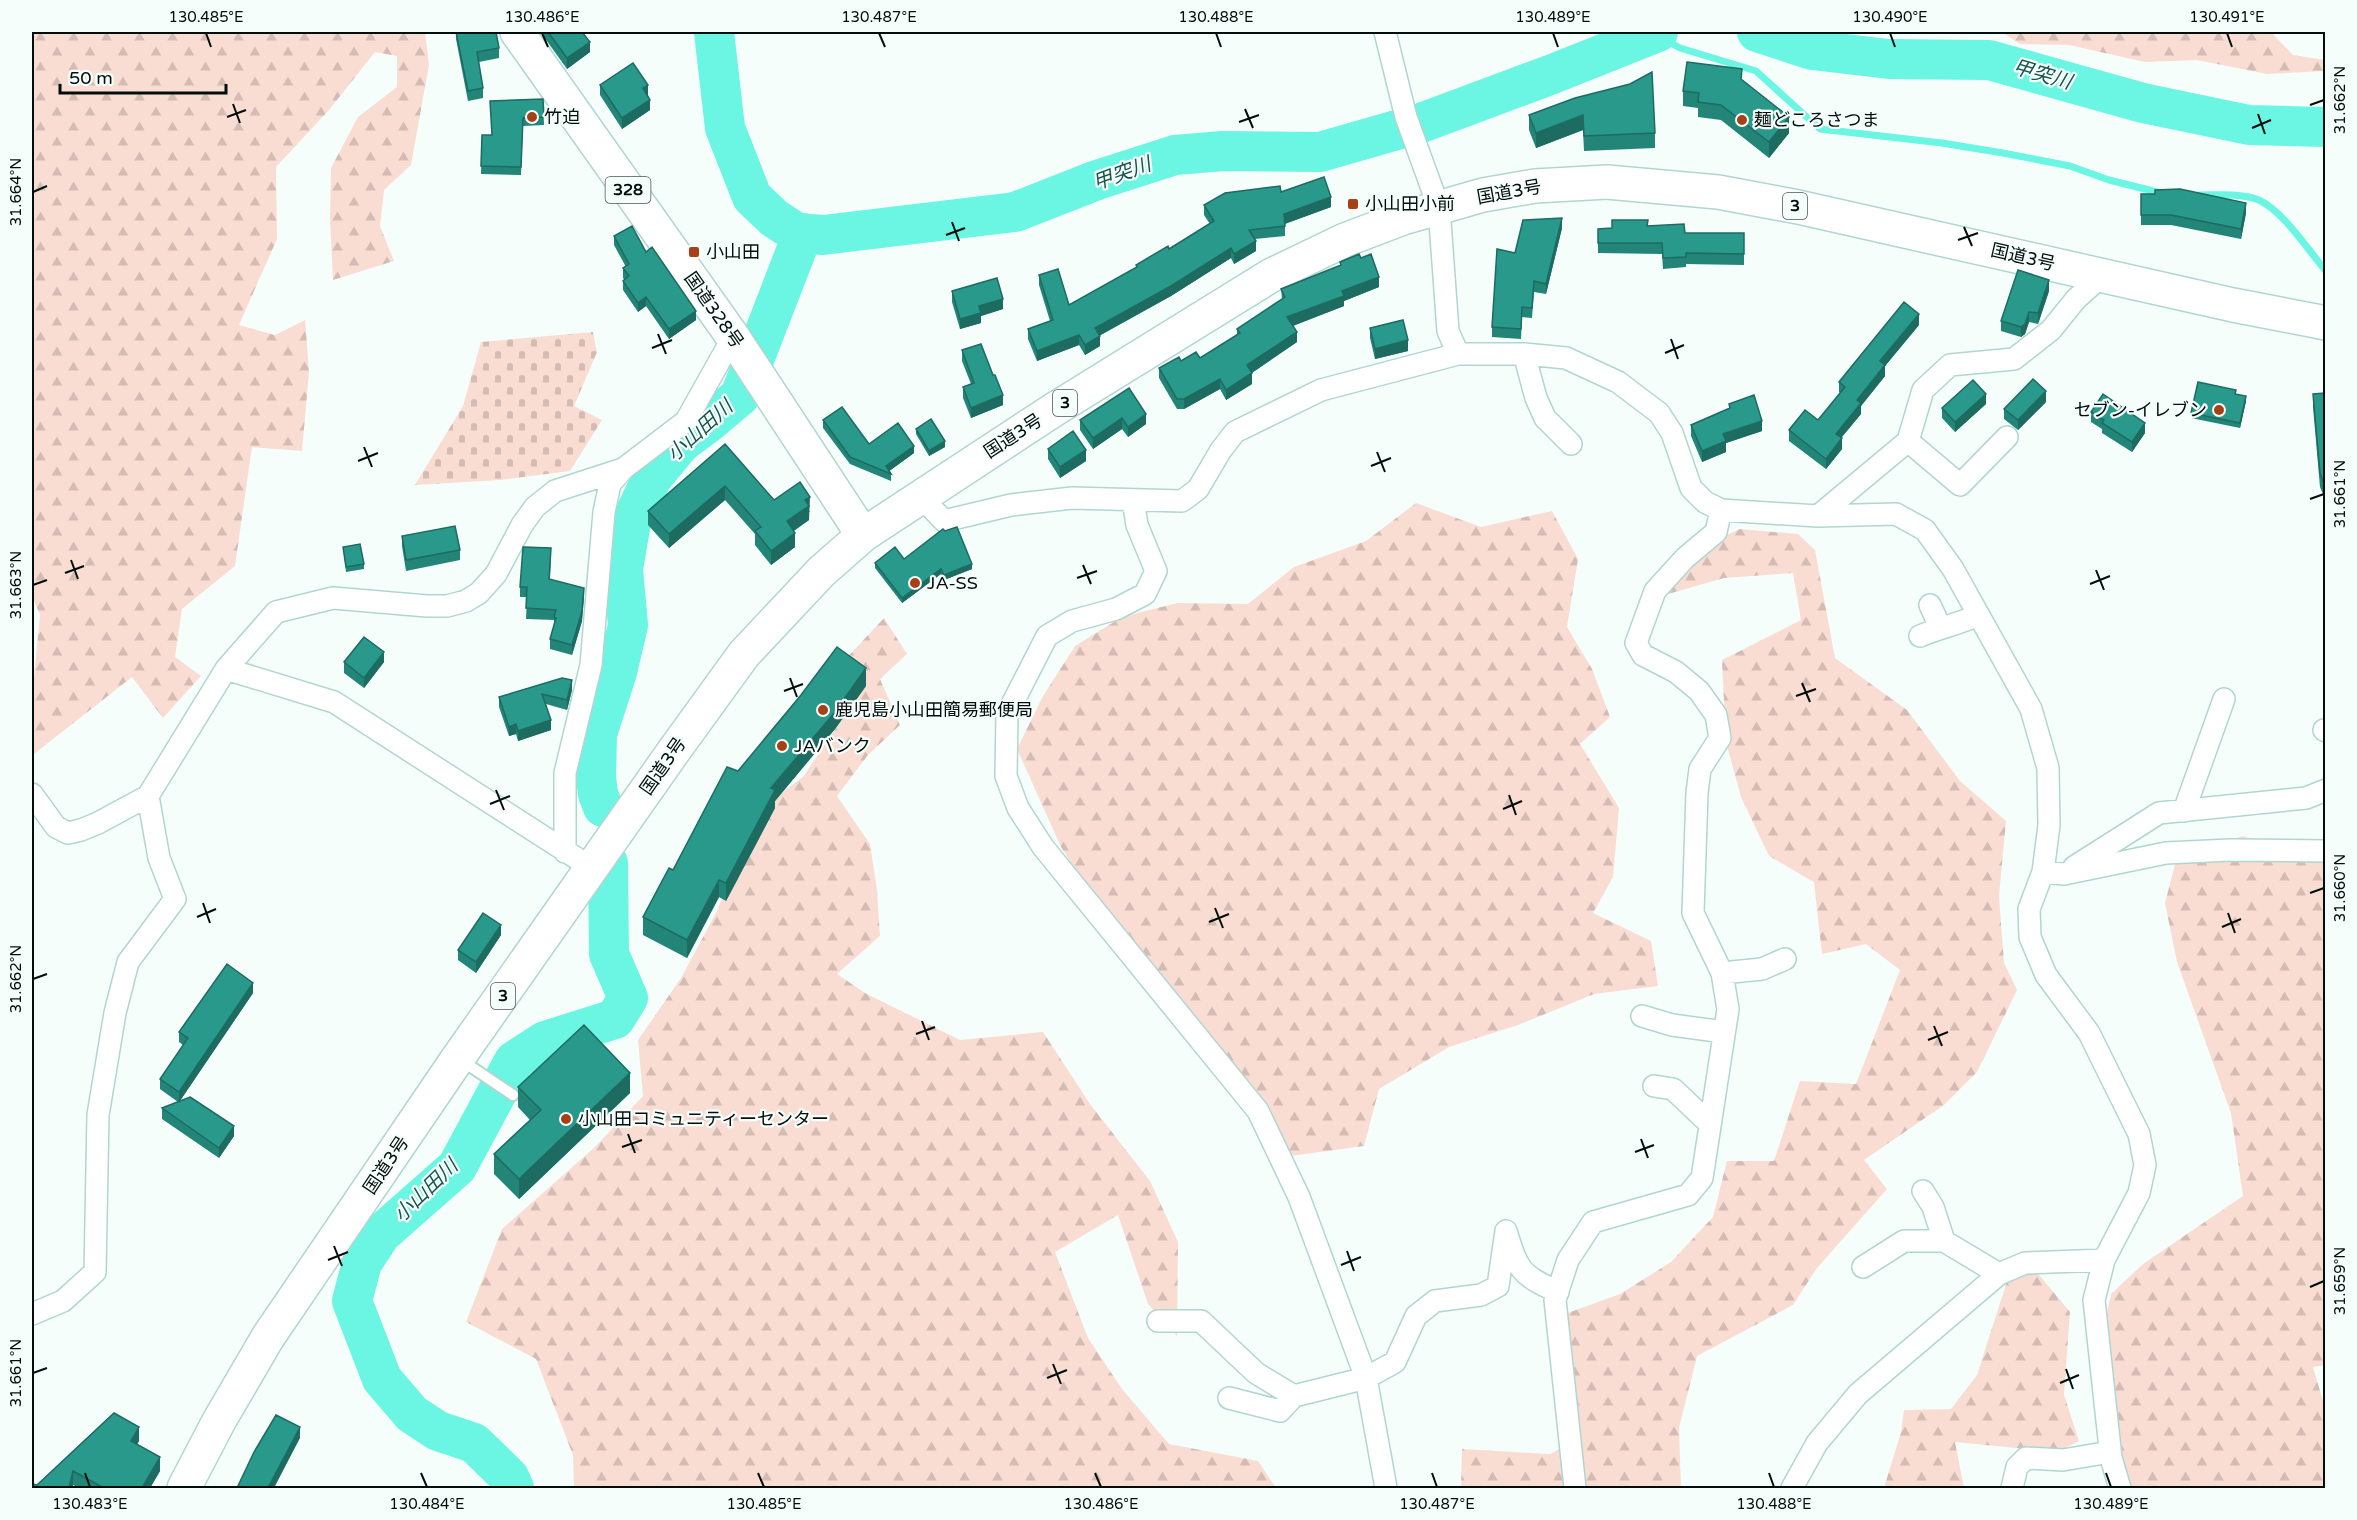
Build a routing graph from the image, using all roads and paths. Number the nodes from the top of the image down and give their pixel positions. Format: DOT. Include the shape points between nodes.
graph roads {
  1 [pos="517,32"];
  2 [pos="1385,32"];
  3 [pos="1438,208"];
  4 [pos="2103,275"];
  5 [pos="2325,323"];
  6 [pos="737,342"];
  7 [pos="1458,354"];
  8 [pos="1524,354"];
  9 [pos="1536,398"];
  10 [pos="1534,429"];
  11 [pos="2007,437"];
  12 [pos="1908,441"];
  13 [pos="1570,444"];
  14 [pos="623,469"];
  15 [pos="920,496"];
  16 [pos="1133,500"];
  17 [pos="1721,510"];
  18 [pos="1818,516"];
  19 [pos="863,535"];
  20 [pos="1930,605"];
  21 [pos="1978,615"];
  22 [pos="1940,627"];
  23 [pos="1920,636"];
  24 [pos="226,669"];
  25 [pos="2224,699"];
  26 [pos="2325,790"];
  27 [pos="32,794"];
  28 [pos="148,796"];
  29 [pos="2184,811"];
  30 [pos="2325,851"];
  31 [pos="578,860"];
  32 [pos="2043,872"];
  33 [pos="2064,874"];
  34 [pos="1785,959"];
  35 [pos="1722,973"];
  36 [pos="1642,1016"];
  37 [pos="1724,1032"];
  38 [pos="458,1058"];
  39 [pos="1654,1086"];
  40 [pos="513,1095"];
  41 [pos="1710,1124"];
  42 [pos="1923,1191"];
  43 [pos="1944,1241"];
  44 [pos="2104,1260"];
  45 [pos="1863,1267"];
  46 [pos="1999,1274"];
  47 [pos="1558,1292"];
  48 [pos="32,1314"];
  49 [pos="1158,1321"];
  50 [pos="1366,1378"];
  51 [pos="1294,1396"];
  52 [pos="1229,1398"];
  53 [pos="2110,1452"];
  54 [pos="2115,1486"];
  55 [pos="184,1488"];
  56 [pos="1386,1488"];
  57 [pos="1575,1488"];
  58 [pos="1792,1488"];
  59 [pos="2012,1488"];
  1 -- 6 [label="highway, 国道328号 / 328"];
  2 -- 3 [label="street" via="1406,117"];
  3 -- 4 [label="highway, 国道3号 / 3" via="1534,186 1607,182 1657,185 1798,207"];
  3 -- 7 [label="street" via="1449,331"];
  3 -- 15 [label="highway, 国道3号 / 3" via="1345,240 1270,276"];
  4 -- 5 [label="highway, 国道3号 / 3"];
  4 -- 12 [label="street" via="2076,299 2051,330 2014,359 1950,365 1923,390"];
  6 -- 14 [label="street" via="686,421"];
  6 -- 19 [label="highway, 国道328号 / 328"];
  7 -- 8 [label="street"];
  7 -- 16 [label="street" via="1321,390 1235,432 1198,489 1182,501"];
  8 -- 9 [label="street"];
  8 -- 17 [label="street" via="1566,358 1618,382 1659,413 1672,433 1691,488 1705,502"];
  9 -- 10 [label="street"];
  9 -- 13 [label="street" via="1545,418"];
  11 -- 12 [label="street" via="1960,484"];
  12 -- 18 [label="street"];
  14 -- 24 [label="street" via="555,491 535,507 496,574 466,601 427,606 333,598 276,612"];
  14 -- 31 [label="street" via="610,484 604,512 591,665 565,773"];
  15 -- 16 [label="street" via="944,521 1011,505 1072,498"];
  15 -- 19 [label="highway, 国道3号 / 3"];
  16 -- 50 [label="street" via="1137,525 1156,572 1145,594 1116,609 1072,621 1047,636 1007,714 1006,776 1018,808 1043,847 1258,1111 1299,1197"];
  17 -- 18 [label="street"];
  17 -- 35 [label="street" via="1716,532 1655,591 1636,643 1643,656 1676,672 1699,691 1716,715 1720,738 1700,769 1697,793 1693,913"];
  18 -- 21 [label="street" via="1896,514 1925,530 1953,568"];
  19 -- 31 [label="highway, 国道3号 / 3" via="806,587 744,654"];
  20 -- 22 [label="street"];
  21 -- 22 [label="street"];
  21 -- 32 [label="street" via="2031,710 2048,768 2049,825"];
  22 -- 23 [label="street"];
  24 -- 28 [label="street"];
  24 -- 31 [label="street" via="334,702"];
  25 -- 29 [label="street"];
  26 -- 29 [label="street" via="2306,798"];
  27 -- 28 [label="street" via="56,827 68,833 99,823"];
  28 -- 48 [label="street" via="159,858 176,899 128,962 116,1013 98,1115 95,1272 63,1301"];
  29 -- 33 [label="street" via="2159,813"];
  30 -- 33 [label="street" via="2166,853"];
  31 -- 38 [label="highway, 国道3号 / 3"];
  32 -- 33 [label="street"];
  32 -- 44 [label="street" via="2029,909 2030,938 2046,975 2089,1033 2139,1134 2145,1165 2139,1193"];
  34 -- 35 [label="street" via="1762,969"];
  35 -- 37 [label="street" via="1728,1009"];
  36 -- 37 [label="street" via="1672,1025"];
  37 -- 41 [label="street"];
  38 -- 40 [label="lane"];
  38 -- 55 [label="highway, 国道3号 / 3" via="268,1336"];
  39 -- 41 [label="street" via="1673,1089"];
  41 -- 47 [label="street" via="1701,1178 1688,1195 1593,1222 1568,1260"];
  42 -- 43 [label="street" via="1933,1207"];
  43 -- 45 [label="street" via="1904,1241"];
  43 -- 46 [label="street"];
  44 -- 46 [label="street" via="2025,1263"];
  44 -- 53 [label="street" via="2094,1300"];
  46 -- 58 [label="street" via="1858,1394 1817,1443"];
  47 -- 50 [label="street" via="1531,1280 1515,1261 1506,1231 1498,1286 1481,1295 1435,1301 1416,1316 1395,1362"];
  47 -- 57 [label="street" via="1555,1300"];
  49 -- 51 [label="street" via="1201,1321 1256,1373"];
  50 -- 51 [label="street"];
  50 -- 56 [label="street"];
  51 -- 52 [label="street" via="1280,1411"];
  53 -- 54 [label="street"];
  53 -- 59 [label="street" via="2063,1460 2026,1458 2017,1467"];
}
